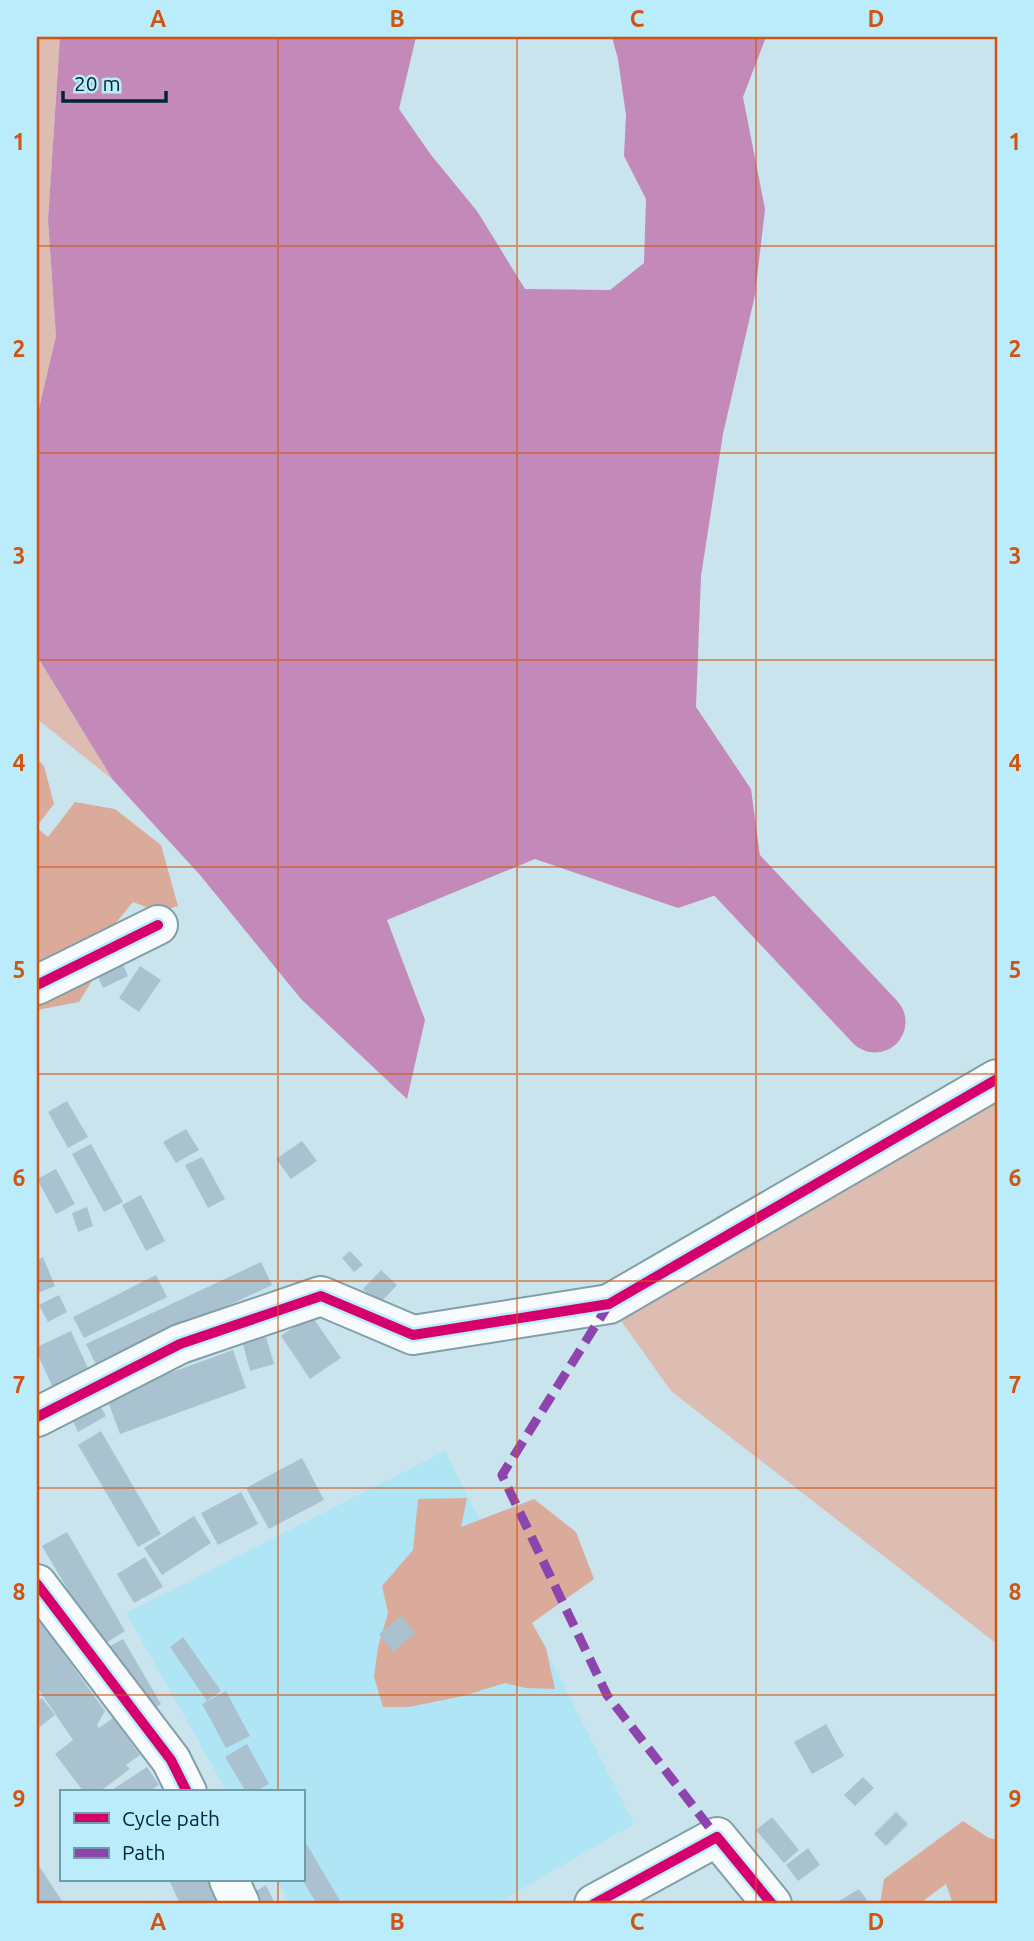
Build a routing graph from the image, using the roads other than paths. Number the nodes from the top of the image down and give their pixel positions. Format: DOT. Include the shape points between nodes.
graph roads {
  1 [pos="158,925"];
  2 [pos="37,985"];
  3 [pos="997,1079"];
  4 [pos="37,1417"];
  5 [pos="37,1584"];
  6 [pos="186,1790"];
  7 [pos="230,1882"];
  8 [pos="240,1904"];
  9 [pos="593,1904"];
  10 [pos="772,1904"];
  1 -- 2 [label="street"];
  3 -- 4 [label="street" via="609,1304 413,1335 321,1296 180,1344"];
  5 -- 6 [label="street" via="172,1760"];
  7 -- 8 [label="street"];
  9 -- 10 [label="street" via="717,1837"];
}
